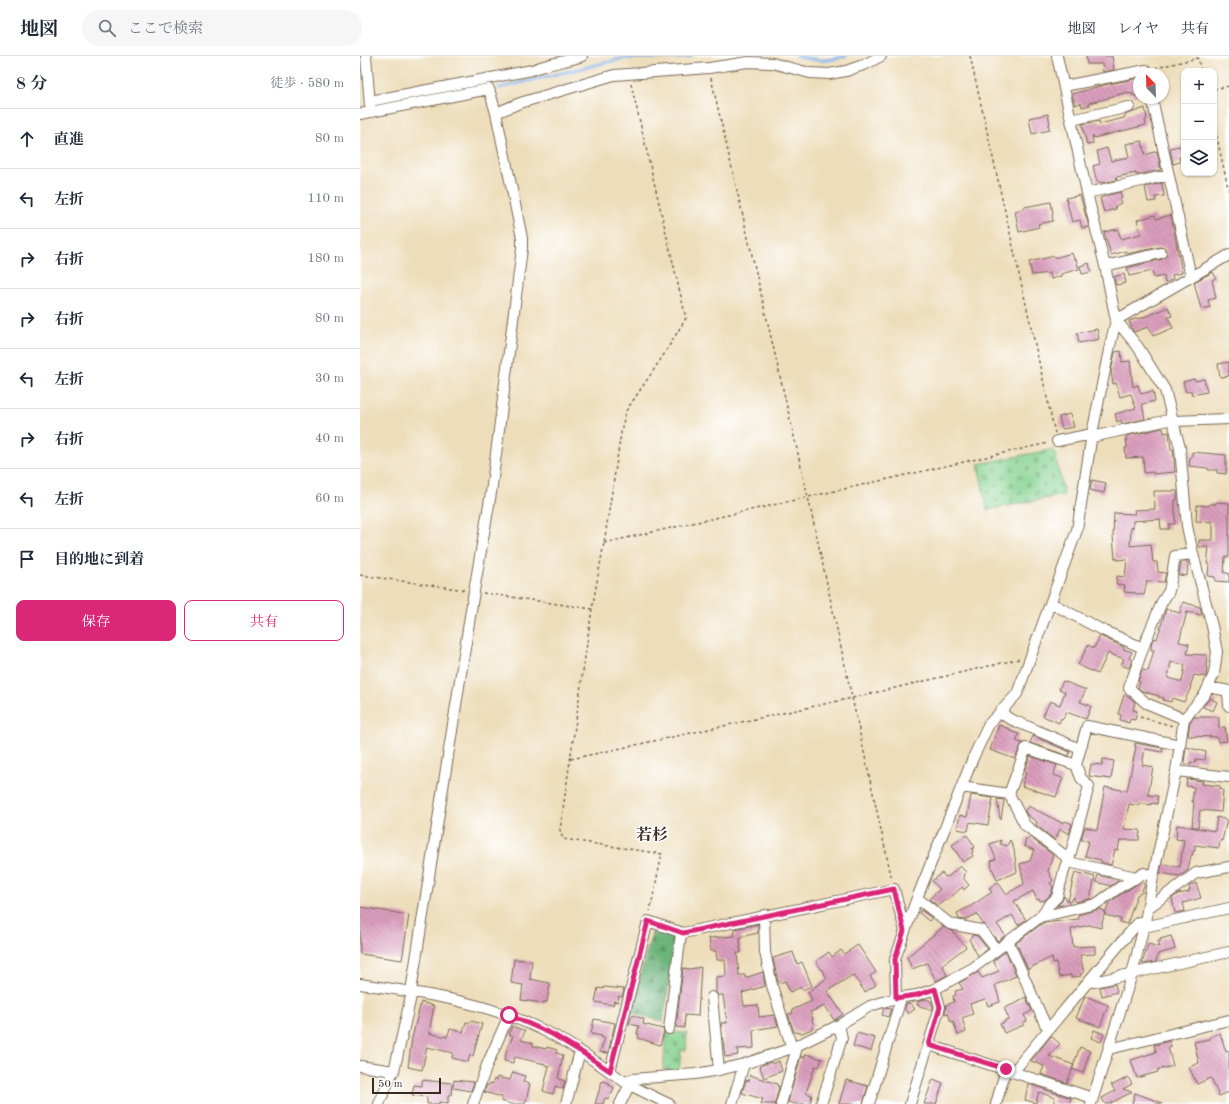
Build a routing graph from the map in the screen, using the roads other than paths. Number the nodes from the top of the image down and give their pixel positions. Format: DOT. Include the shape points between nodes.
graph roads {
  1 [pos="366,56"];
  2 [pos="582,56"];
  3 [pos="881,56"];
  4 [pos="1057,56"];
  5 [pos="1133,74"];
  6 [pos="1064,86"];
  7 [pos="370,101"];
  8 [pos="1153,104"];
  9 [pos="1129,107"];
  10 [pos="371,112"];
  11 [pos="496,113"];
  12 [pos="360,114"];
  13 [pos="1072,120"];
  14 [pos="1169,175"];
  15 [pos="1088,194"];
  16 [pos="1161,253"];
  17 [pos="1229,255"];
  18 [pos="1105,266"];
  19 [pos="1191,277"];
  20 [pos="1116,320"];
  21 [pos="1173,420"];
  22 [pos="1229,420"];
  23 [pos="1092,436"];
  24 [pos="1057,441"];
  25 [pos="1193,554"];
  26 [pos="1051,603"];
  27 [pos="1143,648"];
  28 [pos="1208,687"];
  29 [pos="1228,691"];
  30 [pos="1229,706"];
  31 [pos="1000,711"];
  32 [pos="1183,724"];
  33 [pos="1180,745"];
  34 [pos="1080,749"];
  35 [pos="1076,765"];
  36 [pos="1176,771"];
  37 [pos="1229,777"];
  38 [pos="961,788"];
  39 [pos="1009,794"];
  40 [pos="1068,860"];
  41 [pos="1229,867"];
  42 [pos="1153,877"];
  43 [pos="1135,879"];
  44 [pos="917,898"];
  45 [pos="1229,908"];
  46 [pos="1148,910"];
  47 [pos="764,915"];
  48 [pos="1040,917"];
  49 [pos="1144,924"];
  50 [pos="904,931"];
  51 [pos="681,932"];
  52 [pos="1008,941"];
  53 [pos="996,949"];
  54 [pos="1229,952"];
  55 [pos="1132,974"];
  56 [pos="1090,981"];
  57 [pos="360,984"];
  58 [pos="935,989"];
  59 [pos="411,991"];
  60 [pos="712,997"];
  61 [pos="898,997"];
  62 [pos="509,1015"];
  63 [pos="1229,1020"];
  64 [pos="840,1025"];
  65 [pos="1050,1028"];
  66 [pos="669,1029"];
  67 [pos="929,1045"];
  68 [pos="793,1047"];
  69 [pos="1109,1049"];
  70 [pos="580,1051"];
  71 [pos="744,1064"];
  72 [pos="360,1066"];
  73 [pos="719,1070"];
  74 [pos="393,1071"];
  75 [pos="610,1071"];
  76 [pos="1010,1071"];
  77 [pos="629,1084"];
  78 [pos="1092,1101"];
  79 [pos="379,1104"];
  80 [pos="474,1104"];
  81 [pos="566,1104"];
  82 [pos="620,1104"];
  83 [pos="669,1104"];
  84 [pos="732,1104"];
  85 [pos="781,1104"];
  86 [pos="821,1104"];
  87 [pos="869,1104"];
  88 [pos="910,1104"];
  89 [pos="996,1104"];
  1 -- 7 [label="street"];
  2 -- 7 [label="street" via="546,64 532,70"];
  3 -- 11 [label="street" via="846,71 829,74 810,73 772,63 748,62 709,68 629,73 599,78"];
  4 -- 6 [label="street"];
  5 -- 6 [label="street"];
  6 -- 13 [label="street"];
  7 -- 10 [label="street"];
  8 -- 14 [label="street"];
  9 -- 13 [label="street"];
  10 -- 11 [label="street" via="489,90"];
  10 -- 12 [label="street"];
  11 -- 59 [label="street" via="522,238 522,249 491,493"];
  13 -- 15 [label="street"];
  14 -- 15 [label="street"];
  14 -- 19 [label="street"];
  15 -- 18 [label="street"];
  16 -- 18 [label="street"];
  17 -- 19 [label="street"];
  18 -- 20 [label="street"];
  19 -- 20 [label="street"];
  20 -- 21 [label="street" via="1138,347 1165,390"];
  20 -- 23 [label="street"];
  21 -- 22 [label="street"];
  21 -- 23 [label="street"];
  21 -- 25 [label="street" via="1180,448"];
  23 -- 24 [label="street"];
  23 -- 26 [label="street" via="1076,530"];
  25 -- 27 [label="street" via="1175,556 1168,592"];
  25 -- 28 [label="street" via="1217,652 1214,674"];
  26 -- 27 [label="street"];
  26 -- 31 [label="street" via="1017,694"];
  27 -- 32 [label="street" via="1129,688 1146,703"];
  28 -- 29 [label="street"];
  28 -- 32 [label="street"];
  29 -- 30 [label="street"];
  31 -- 34 [label="street" via="1008,718"];
  31 -- 38 [label="street" via="989,724"];
  32 -- 33 [label="street"];
  33 -- 34 [label="street" via="1087,726"];
  33 -- 36 [label="street"];
  34 -- 35 [label="street"];
  35 -- 39 [label="street" via="1026,748"];
  35 -- 40 [label="street" via="1089,786"];
  36 -- 37 [label="street"];
  36 -- 42 [label="street"];
  38 -- 39 [label="street"];
  38 -- 44 [label="street"];
  39 -- 40 [label="street" via="1025,825"];
  40 -- 43 [label="street" via="1132,876"];
  40 -- 48 [label="street" via="1057,898"];
  41 -- 46 [label="street" via="1196,873"];
  42 -- 43 [label="street" via="1144,873"];
  42 -- 46 [label="street"];
  43 -- 48 [label="street" via="1096,904"];
  44 -- 50 [label="street"];
  44 -- 53 [label="street" via="950,924 981,930"];
  45 -- 49 [label="street"];
  46 -- 49 [label="street"];
  47 -- 50 [label="street" via="894,889"];
  47 -- 51 [label="street"];
  47 -- 68 [label="street" via="765,952 772,986"];
  48 -- 52 [label="street"];
  49 -- 55 [label="street"];
  49 -- 56 [label="street" via="1139,922"];
  50 -- 61 [label="street" via="895,959"];
  51 -- 66 [label="street"];
  51 -- 75 [label="street" via="648,921"];
  52 -- 53 [label="street"];
  52 -- 65 [label="street" via="1045,1024"];
  53 -- 58 [label="street" via="973,968"];
  54 -- 55 [label="street"];
  55 -- 56 [label="street"];
  55 -- 69 [label="street"];
  56 -- 65 [label="street"];
  57 -- 59 [label="street"];
  58 -- 61 [label="street" via="917,995"];
  58 -- 67 [label="street" via="940,1007"];
  59 -- 62 [label="street" via="461,1000"];
  59 -- 74 [label="street"];
  60 -- 73 [label="street"];
  61 -- 64 [label="street" via="870,1006"];
  61 -- 87 [label="street" via="900,1005"];
  62 -- 70 [label="street" via="552,1034"];
  62 -- 80 [label="street" via="478,1087"];
  63 -- 69 [label="street"];
  64 -- 68 [label="street"];
  64 -- 86 [label="street" via="842,1038"];
  65 -- 76 [label="street"];
  67 -- 76 [label="street"];
  67 -- 88 [label="street"];
  68 -- 71 [label="street"];
  68 -- 85 [label="street" via="796,1051"];
  69 -- 78 [label="street"];
  70 -- 75 [label="street"];
  70 -- 81 [label="street"];
  71 -- 73 [label="street"];
  71 -- 84 [label="street"];
  72 -- 74 [label="street"];
  73 -- 77 [label="street" via="633,1079"];
  74 -- 79 [label="street"];
  75 -- 77 [label="street"];
  76 -- 78 [label="street"];
  76 -- 89 [label="street"];
  77 -- 82 [label="street"];
  77 -- 83 [label="street"];
}
